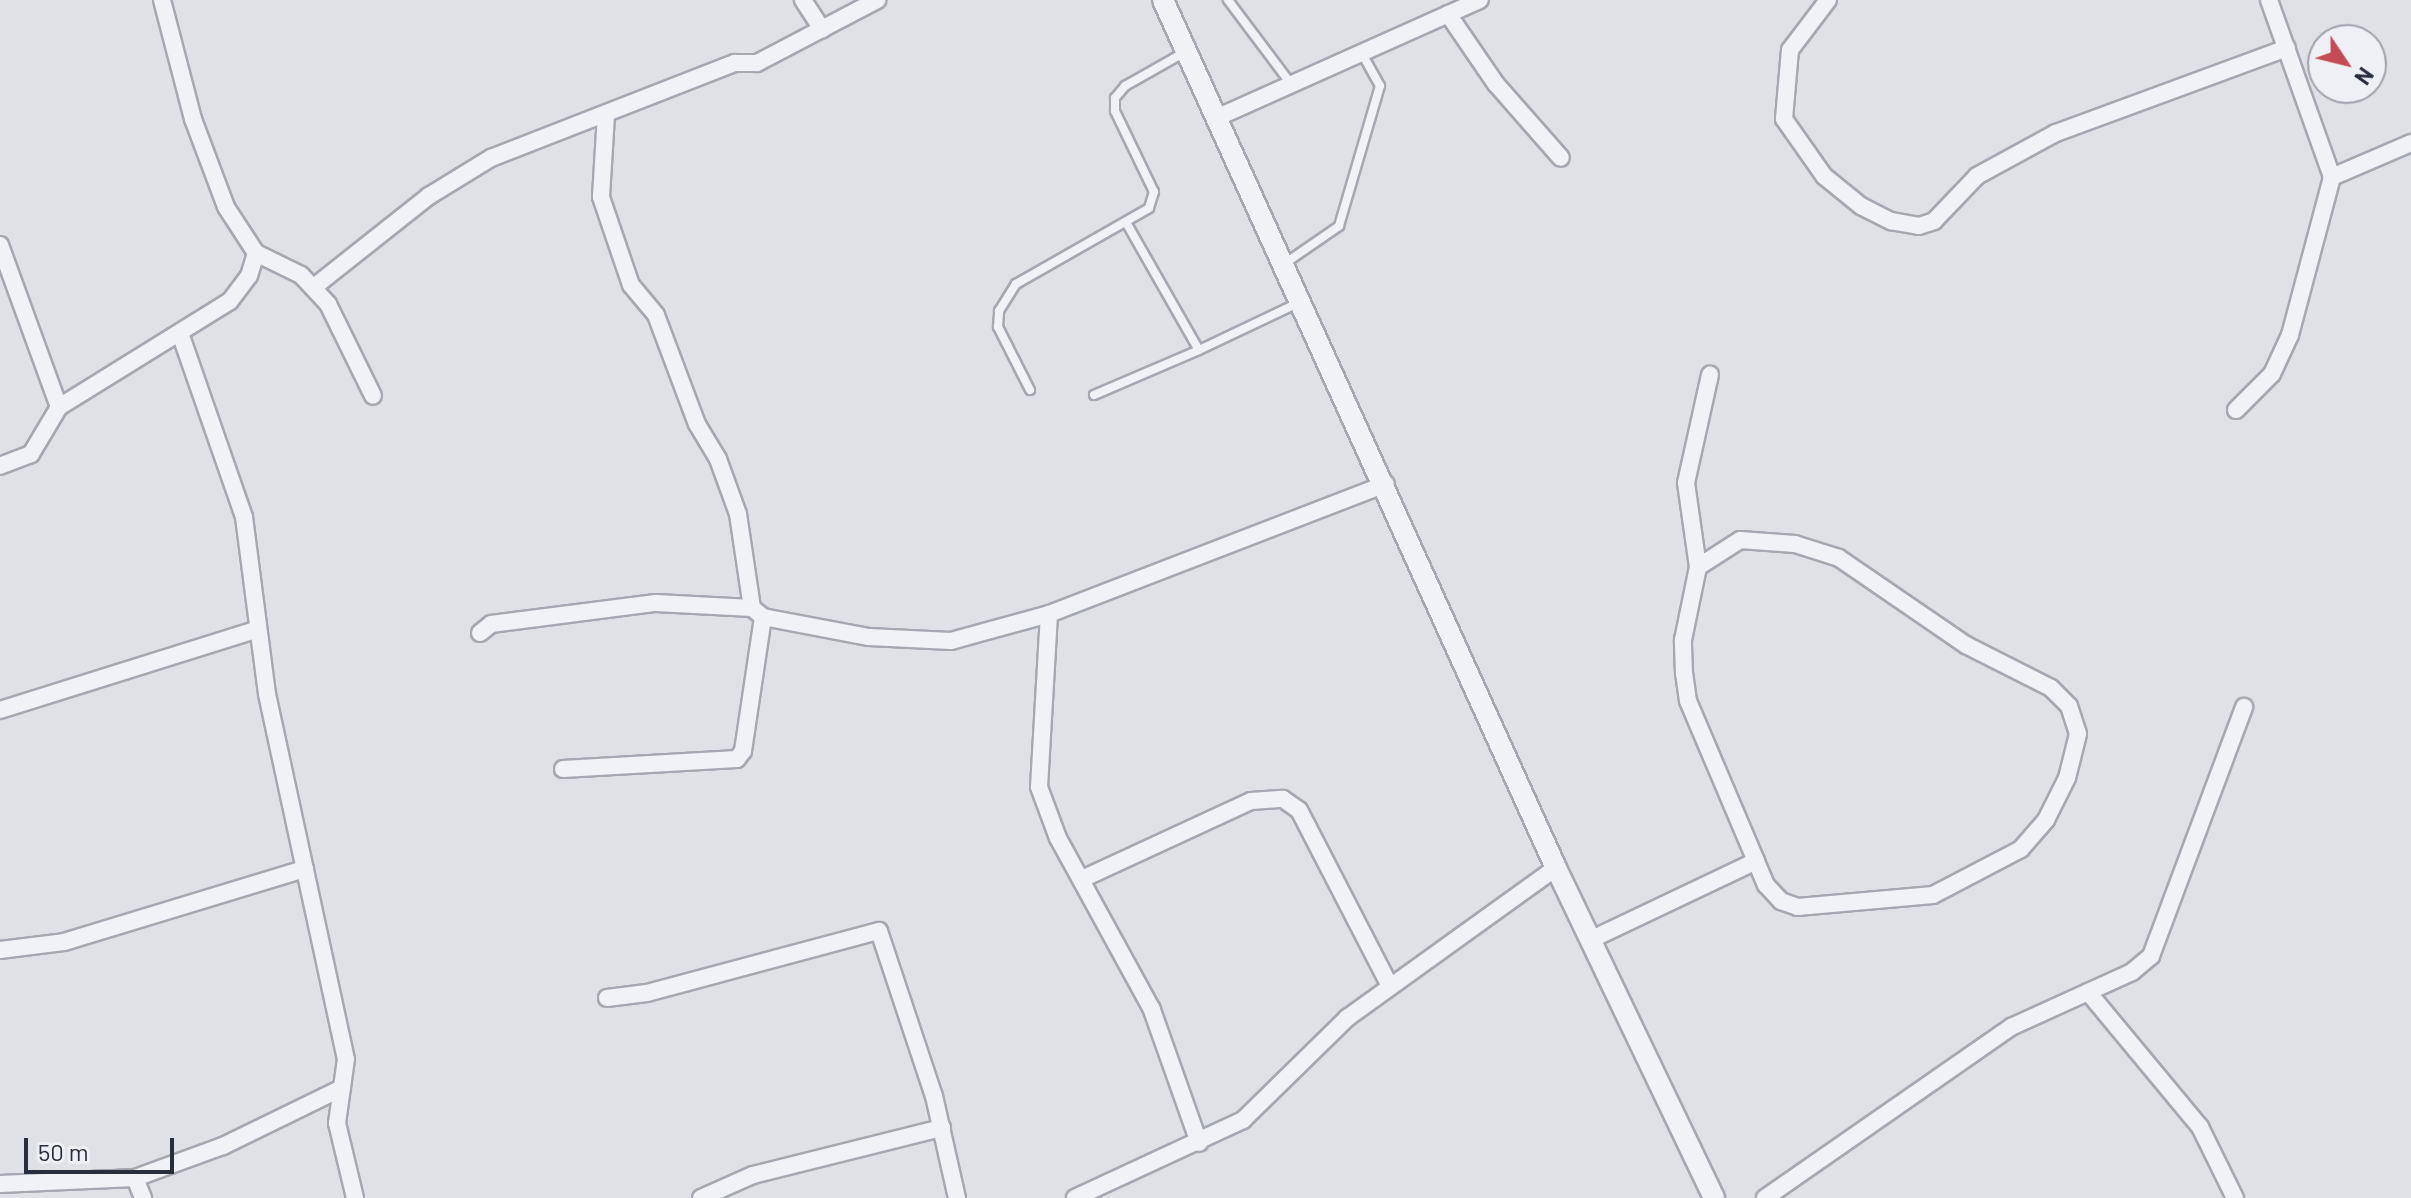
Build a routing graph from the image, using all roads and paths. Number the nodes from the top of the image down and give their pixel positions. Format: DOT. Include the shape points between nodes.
graph roads {
  1 [pos="162,0"];
  2 [pos="803,0"];
  3 [pos="877,0"];
  4 [pos="1163,0"];
  5 [pos="1228,0"];
  6 [pos="1480,0"];
  7 [pos="1828,0"];
  8 [pos="2269,0"];
  9 [pos="1448,14"];
  10 [pos="822,29"];
  11 [pos="2287,48"];
  12 [pos="1186,51"];
  13 [pos="1362,53"];
  14 [pos="1291,84"];
  15 [pos="606,115"];
  16 [pos="1216,118"];
  17 [pos="2411,143"];
  18 [pos="1561,158"];
  19 [pos="2332,177"];
  20 [pos="1127,224"];
  21 [pos="0,245"];
  22 [pos="256,253"];
  23 [pos="1284,264"];
  24 [pos="314,287"];
  25 [pos="1301,302"];
  26 [pos="181,336"];
  27 [pos="1199,350"];
  28 [pos="1710,375"];
  29 [pos="1030,390"];
  30 [pos="1094,395"];
  31 [pos="373,396"];
  32 [pos="59,407"];
  33 [pos="2236,410"];
  34 [pos="0,466"];
  35 [pos="1386,484"];
  36 [pos="1698,567"];
  37 [pos="757,613"];
  38 [pos="1049,614"];
  39 [pos="258,629"];
  40 [pos="480,633"];
  41 [pos="2244,707"];
  42 [pos="0,710"];
  43 [pos="563,769"];
  44 [pos="1756,861"];
  45 [pos="1556,868"];
  46 [pos="305,869"];
  47 [pos="1082,879"];
  48 [pos="1590,940"];
  49 [pos="0,950"];
  50 [pos="1390,986"];
  51 [pos="2088,992"];
  52 [pos="607,998"];
  53 [pos="342,1088"];
  54 [pos="942,1128"];
  55 [pos="1199,1143"];
  56 [pos="135,1178"];
  57 [pos="0,1184"];
  58 [pos="143,1198"];
  59 [pos="355,1198"];
  60 [pos="701,1198"];
  61 [pos="957,1198"];
  62 [pos="1075,1198"];
  63 [pos="1714,1198"];
  64 [pos="1765,1198"];
  65 [pos="2235,1198"];
  1 -- 22 [label="street" via="193,119 220,193"];
  2 -- 10 [label="street"];
  3 -- 10 [label="street"];
  4 -- 12 [label="street"];
  5 -- 14 [label="lane"];
  6 -- 9 [label="street"];
  7 -- 11 [label="street" via="1790,50 1784,119 1824,176 1861,206 1891,221 1919,226 1934,221 1977,176 2056,133"];
  8 -- 11 [label="street"];
  9 -- 13 [label="street"];
  9 -- 18 [label="street" via="1496,84"];
  10 -- 15 [label="street" via="757,63 735,63"];
  11 -- 19 [label="street"];
  12 -- 16 [label="street"];
  12 -- 20 [label="lane" via="1125,86 1115,98 1115,111 1154,192 1149,208"];
  13 -- 14 [label="street"];
  13 -- 23 [label="lane" via="1380,86 1339,226"];
  14 -- 16 [label="street"];
  15 -- 24 [label="street" via="491,158 429,196"];
  15 -- 37 [label="street" via="601,197 631,285 656,315 697,424 718,459 738,514"];
  16 -- 23 [label="street"];
  17 -- 19 [label="street"];
  19 -- 33 [label="street" via="2290,335 2272,374"];
  20 -- 27 [label="lane"];
  20 -- 29 [label="lane" via="1016,284 1007,295 998,327"];
  21 -- 32 [label="street"];
  22 -- 24 [label="street"];
  22 -- 26 [label="street" via="249,276 230,301"];
  23 -- 25 [label="street"];
  24 -- 31 [label="street"];
  25 -- 27 [label="lane"];
  25 -- 35 [label="street"];
  26 -- 32 [label="street"];
  26 -- 39 [label="street" via="244,517"];
  27 -- 30 [label="lane"];
  28 -- 36 [label="street" via="1686,483"];
  32 -- 34 [label="street" via="31,454"];
  35 -- 38 [label="street"];
  35 -- 45 [label="street"];
  36 -- 44 [label="street" via="1683,640 1688,701"];
  36 -- 44 [label="street" via="1740,540 1795,544 1839,558 1966,645 2051,688 2069,706 2078,734 2067,778 2046,820 2029,839 2005,860 1933,895 1798,907 1781,901 1766,885"];
  37 -- 38 [label="street" via="869,637 951,641"];
  37 -- 40 [label="street" via="656,603 491,624"];
  37 -- 43 [label="street" via="743,751 737,759"];
  38 -- 47 [label="street" via="1039,787 1058,838"];
  39 -- 42 [label="street"];
  39 -- 46 [label="street"];
  41 -- 51 [label="street" via="2151,956 2132,972"];
  44 -- 48 [label="street"];
  45 -- 48 [label="street"];
  45 -- 50 [label="street"];
  46 -- 49 [label="street" via="64,942"];
  46 -- 53 [label="street" via="346,1059"];
  47 -- 50 [label="street" via="1251,801 1283,799 1299,810"];
  47 -- 55 [label="street" via="1152,1010"];
  48 -- 63 [label="street"];
  50 -- 55 [label="street" via="1347,1018 1243,1120"];
  51 -- 64 [label="street" via="2011,1027"];
  51 -- 65 [label="street" via="2200,1127"];
  52 -- 54 [label="street" via="647,993 879,931"];
  53 -- 56 [label="street" via="223,1146"];
  53 -- 59 [label="street" via="337,1123"];
  54 -- 60 [label="street" via="753,1175"];
  54 -- 61 [label="street"];
  55 -- 62 [label="street"];
  56 -- 57 [label="street"];
  56 -- 58 [label="street"];
}
